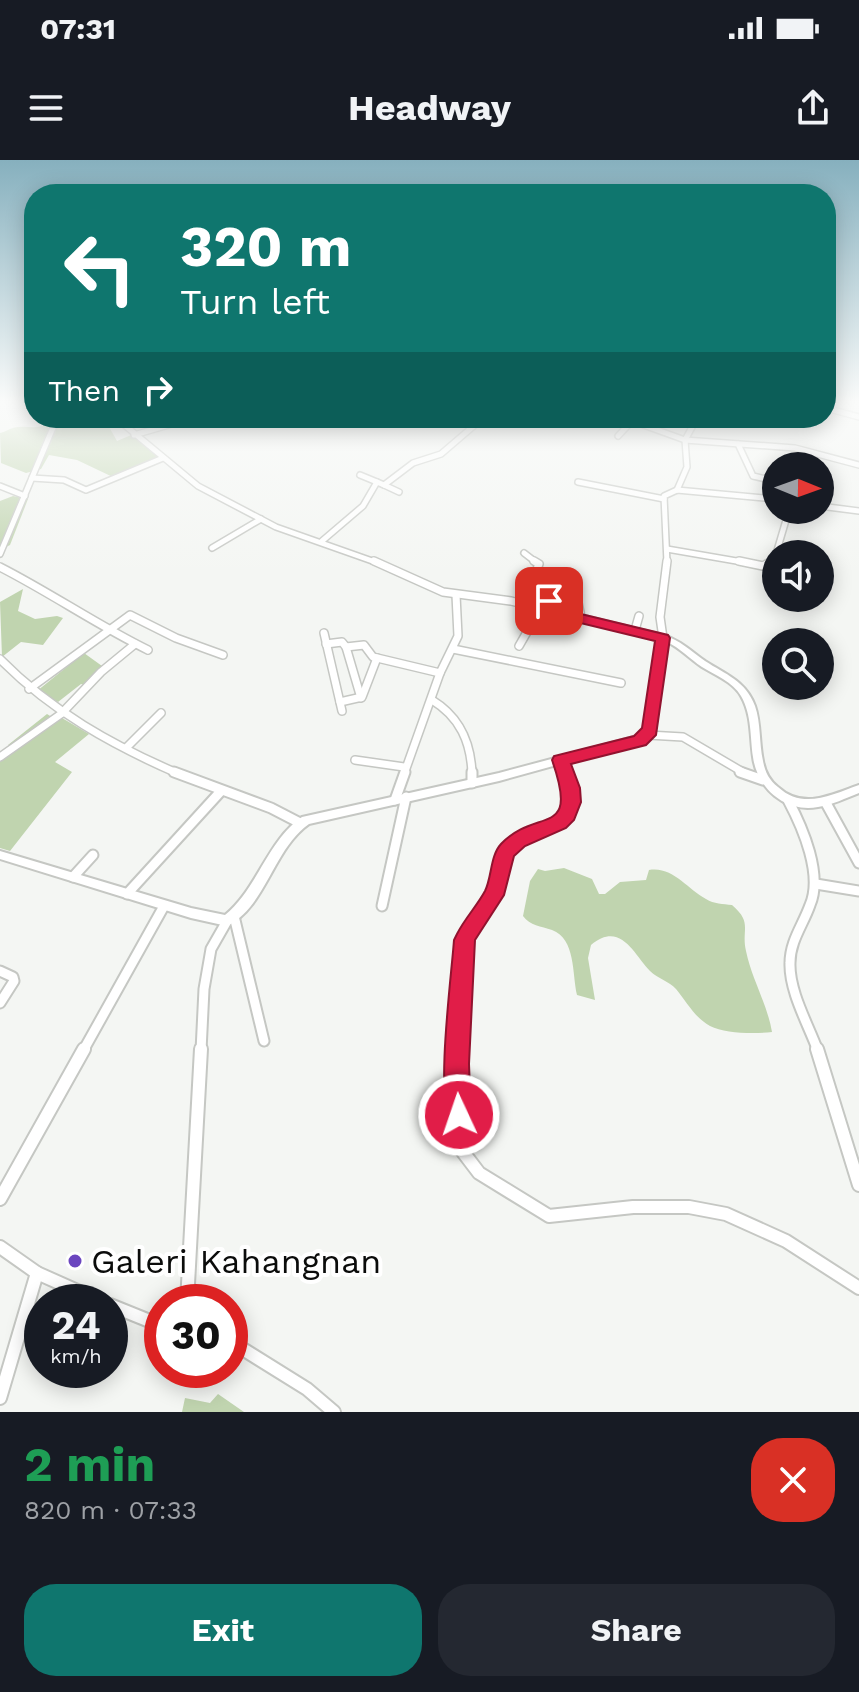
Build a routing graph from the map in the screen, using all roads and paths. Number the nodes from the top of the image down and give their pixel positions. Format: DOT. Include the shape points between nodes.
graph roads {
  1 [pos="40,458"];
  2 [pos="162,458"];
  3 [pos="163,458"];
  4 [pos="427,458"];
  5 [pos="686,458"];
  6 [pos="745,458"];
  7 [pos="838,458"];
  8 [pos="859,465"];
  9 [pos="360,475"];
  10 [pos="32,478"];
  11 [pos="762,478"];
  12 [pos="578,482"];
  13 [pos="381,484"];
  14 [pos="0,486"];
  15 [pos="677,490"];
  16 [pos="399,492"];
  17 [pos="25,496"];
  18 [pos="762,498"];
  19 [pos="664,499"];
  20 [pos="834,508"];
  21 [pos="859,511"];
  22 [pos="261,519"];
  23 [pos="322,541"];
  24 [pos="212,548"];
  25 [pos="667,549"];
  26 [pos="524,553"];
  27 [pos="0,554"];
  28 [pos="762,566"];
  29 [pos="0,567"];
  30 [pos="574,584"];
  31 [pos="456,595"];
  32 [pos="548,611"];
  33 [pos="639,616"];
  34 [pos="581,617"];
  35 [pos="635,630"];
  36 [pos="107,631"];
  37 [pos="324,633"];
  38 [pos="663,638"];
  39 [pos="135,644"];
  40 [pos="326,644"];
  41 [pos="519,646"];
  42 [pos="346,647"];
  43 [pos="453,649"];
  44 [pos="148,650"];
  45 [pos="223,655"];
  46 [pos="377,658"];
  47 [pos="0,659"];
  48 [pos="440,673"];
  49 [pos="621,683"];
  50 [pos="29,689"];
  51 [pos="361,698"];
  52 [pos="432,700"];
  53 [pos="340,702"];
  54 [pos="342,711"];
  55 [pos="161,713"];
  56 [pos="61,714"];
  57 [pos="648,735"];
  58 [pos="126,748"];
  59 [pos="0,757"];
  60 [pos="355,760"];
  61 [pos="560,760"];
  62 [pos="404,767"];
  63 [pos="763,780"];
  64 [pos="472,783"];
  65 [pos="859,789"];
  66 [pos="221,791"];
  67 [pos="401,798"];
  68 [pos="788,800"];
  69 [pos="826,803"];
  70 [pos="300,823"];
  71 [pos="0,855"];
  72 [pos="93,855"];
  73 [pos="859,863"];
  74 [pos="73,877"];
  75 [pos="816,884"];
  76 [pos="859,891"];
  77 [pos="127,894"];
  78 [pos="164,906"];
  79 [pos="382,906"];
  80 [pos="230,919"];
  81 [pos="0,971"];
  82 [pos="0,1003"];
  83 [pos="264,1041"];
  84 [pos="859,1185"];
  85 [pos="0,1199"];
  86 [pos="0,1247"];
  87 [pos="37,1273"];
  88 [pos="62,1284"];
  89 [pos="188,1284"];
  90 [pos="859,1288"];
  91 [pos="248,1352"];
  92 [pos="0,1398"];
  93 [pos="334,1412"];
  1 -- 10 [label="street"];
  2 -- 10 [label="street" via="88,489 61,479"];
  3 -- 22 [label="street" via="202,488"];
  4 -- 13 [label="street"];
  5 -- 15 [label="street"];
  6 -- 11 [label="street" via="753,476"];
  7 -- 8 [label="street"];
  9 -- 13 [label="street"];
  10 -- 17 [label="street"];
  12 -- 19 [label="street"];
  13 -- 16 [label="street"];
  13 -- 23 [label="street"];
  14 -- 17 [label="street"];
  15 -- 18 [label="street"];
  15 -- 19 [label="street"];
  17 -- 27 [label="street"];
  19 -- 25 [label="street"];
  20 -- 21 [label="street"];
  22 -- 23 [label="street"];
  22 -- 24 [label="street"];
  23 -- 31 [label="street"];
  25 -- 28 [label="street"];
  25 -- 38 [label="street"];
  26 -- 32 [label="street" via="539,564 530,584 549,596"];
  29 -- 36 [label="street" via="58,597"];
  30 -- 34 [label="street"];
  31 -- 32 [label="street"];
  31 -- 43 [label="street" via="462,625"];
  32 -- 34 [label="street"];
  32 -- 41 [label="street" via="523,633"];
  33 -- 35 [label="street"];
  34 -- 35 [label="street"];
  35 -- 38 [label="street"];
  36 -- 39 [label="street"];
  36 -- 45 [label="street" via="130,615"];
  36 -- 50 [label="street"];
  37 -- 40 [label="street"];
  38 -- 57 [label="street"];
  38 -- 63 [label="street" via="745,695"];
  39 -- 44 [label="street"];
  39 -- 56 [label="street"];
  40 -- 42 [label="street" via="342,642"];
  40 -- 53 [label="street"];
  42 -- 46 [label="street" via="364,645"];
  42 -- 51 [label="street"];
  43 -- 48 [label="street"];
  43 -- 49 [label="street"];
  46 -- 48 [label="street"];
  46 -- 51 [label="street"];
  47 -- 50 [label="street"];
  48 -- 52 [label="street"];
  50 -- 56 [label="street"];
  51 -- 53 [label="street"];
  52 -- 62 [label="street"];
  52 -- 64 [label="street" via="453,713 464,732 473,756"];
  53 -- 54 [label="street"];
  55 -- 58 [label="street"];
  56 -- 58 [label="street"];
  56 -- 59 [label="street"];
  57 -- 61 [label="street" via="631,744"];
  57 -- 63 [label="street" via="683,737"];
  58 -- 66 [label="street"];
  60 -- 62 [label="street"];
  61 -- 64 [label="street"];
  61 -- 90 [label="street" via="571,788 568,814 506,852 494,895 465,940 456,1098 463,1152 479,1173 549,1216 633,1207 705,1209 765,1230"];
  62 -- 67 [label="street"];
  63 -- 68 [label="street"];
  64 -- 67 [label="street"];
  65 -- 69 [label="street"];
  66 -- 70 [label="street"];
  66 -- 77 [label="street"];
  67 -- 70 [label="street"];
  67 -- 79 [label="street"];
  68 -- 69 [label="street"];
  68 -- 75 [label="street"];
  69 -- 73 [label="street"];
  70 -- 80 [label="street"];
  71 -- 74 [label="street"];
  72 -- 74 [label="street"];
  74 -- 77 [label="street"];
  75 -- 76 [label="street"];
  75 -- 84 [label="street" via="792,938 790,974"];
  77 -- 78 [label="street"];
  78 -- 80 [label="street"];
  78 -- 85 [label="street"];
  80 -- 83 [label="street"];
  80 -- 89 [label="street" via="211,949 204,989"];
  81 -- 82 [label="street" via="14,981"];
  86 -- 87 [label="street"];
  87 -- 88 [label="street"];
  87 -- 92 [label="street"];
  91 -- 93 [label="street"];
}
